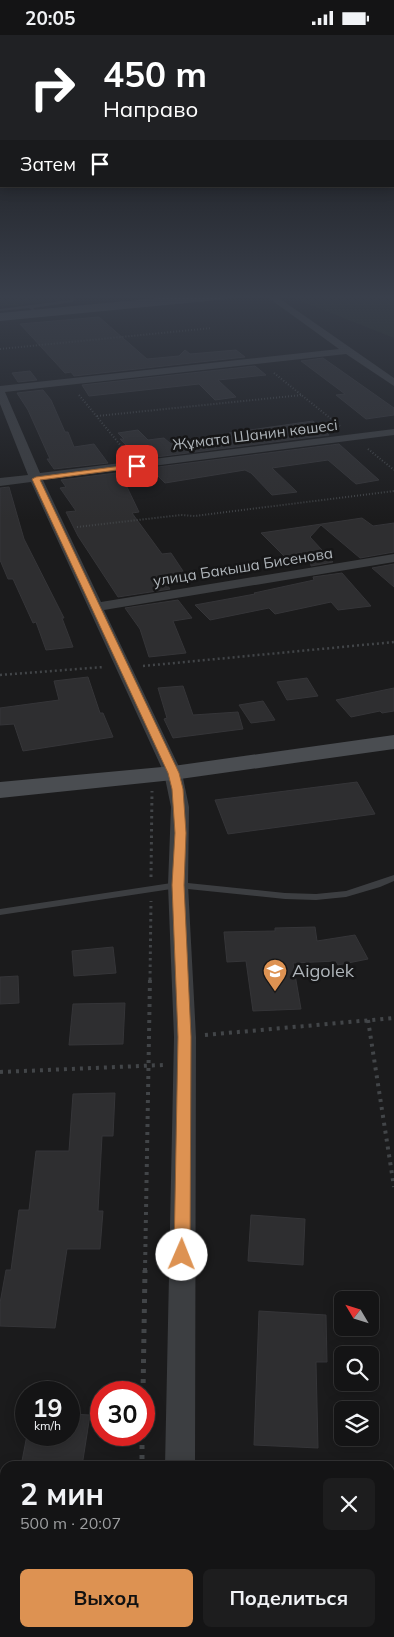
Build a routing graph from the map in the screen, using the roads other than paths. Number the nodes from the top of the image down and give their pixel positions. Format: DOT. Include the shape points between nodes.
graph roads {
  1 [pos="170,371"];
  2 [pos="376,371"];
  3 [pos="394,383"];
  4 [pos="0,390"];
  5 [pos="394,432"];
  6 [pos="36,479"];
  7 [pos="0,482"];
  8 [pos="394,558"];
  9 [pos="97,607"];
  10 [pos="394,743"];
  11 [pos="173,773"];
  12 [pos="0,790"];
  13 [pos="394,878"];
  14 [pos="178,885"];
  15 [pos="0,912"];
  16 [pos="180,1461"];
  1 -- 4 [label="street"];
  2 -- 3 [label="street"];
  4 -- 6 [label="street"];
  5 -- 6 [label="street, Жұмата Шанин көшесі"];
  6 -- 7 [label="street, Жұмата Шанин көшесі"];
  6 -- 9 [label="street"];
  8 -- 9 [label="street, улица Бакыша Бисенова"];
  9 -- 11 [label="street"];
  10 -- 11 [label="main road"];
  11 -- 12 [label="main road"];
  11 -- 14 [label="street" via="180,807"];
  13 -- 14 [label="lane" via="346,894 316,897"];
  14 -- 15 [label="lane"];
  14 -- 16 [label="street" via="184,1037"];
}
